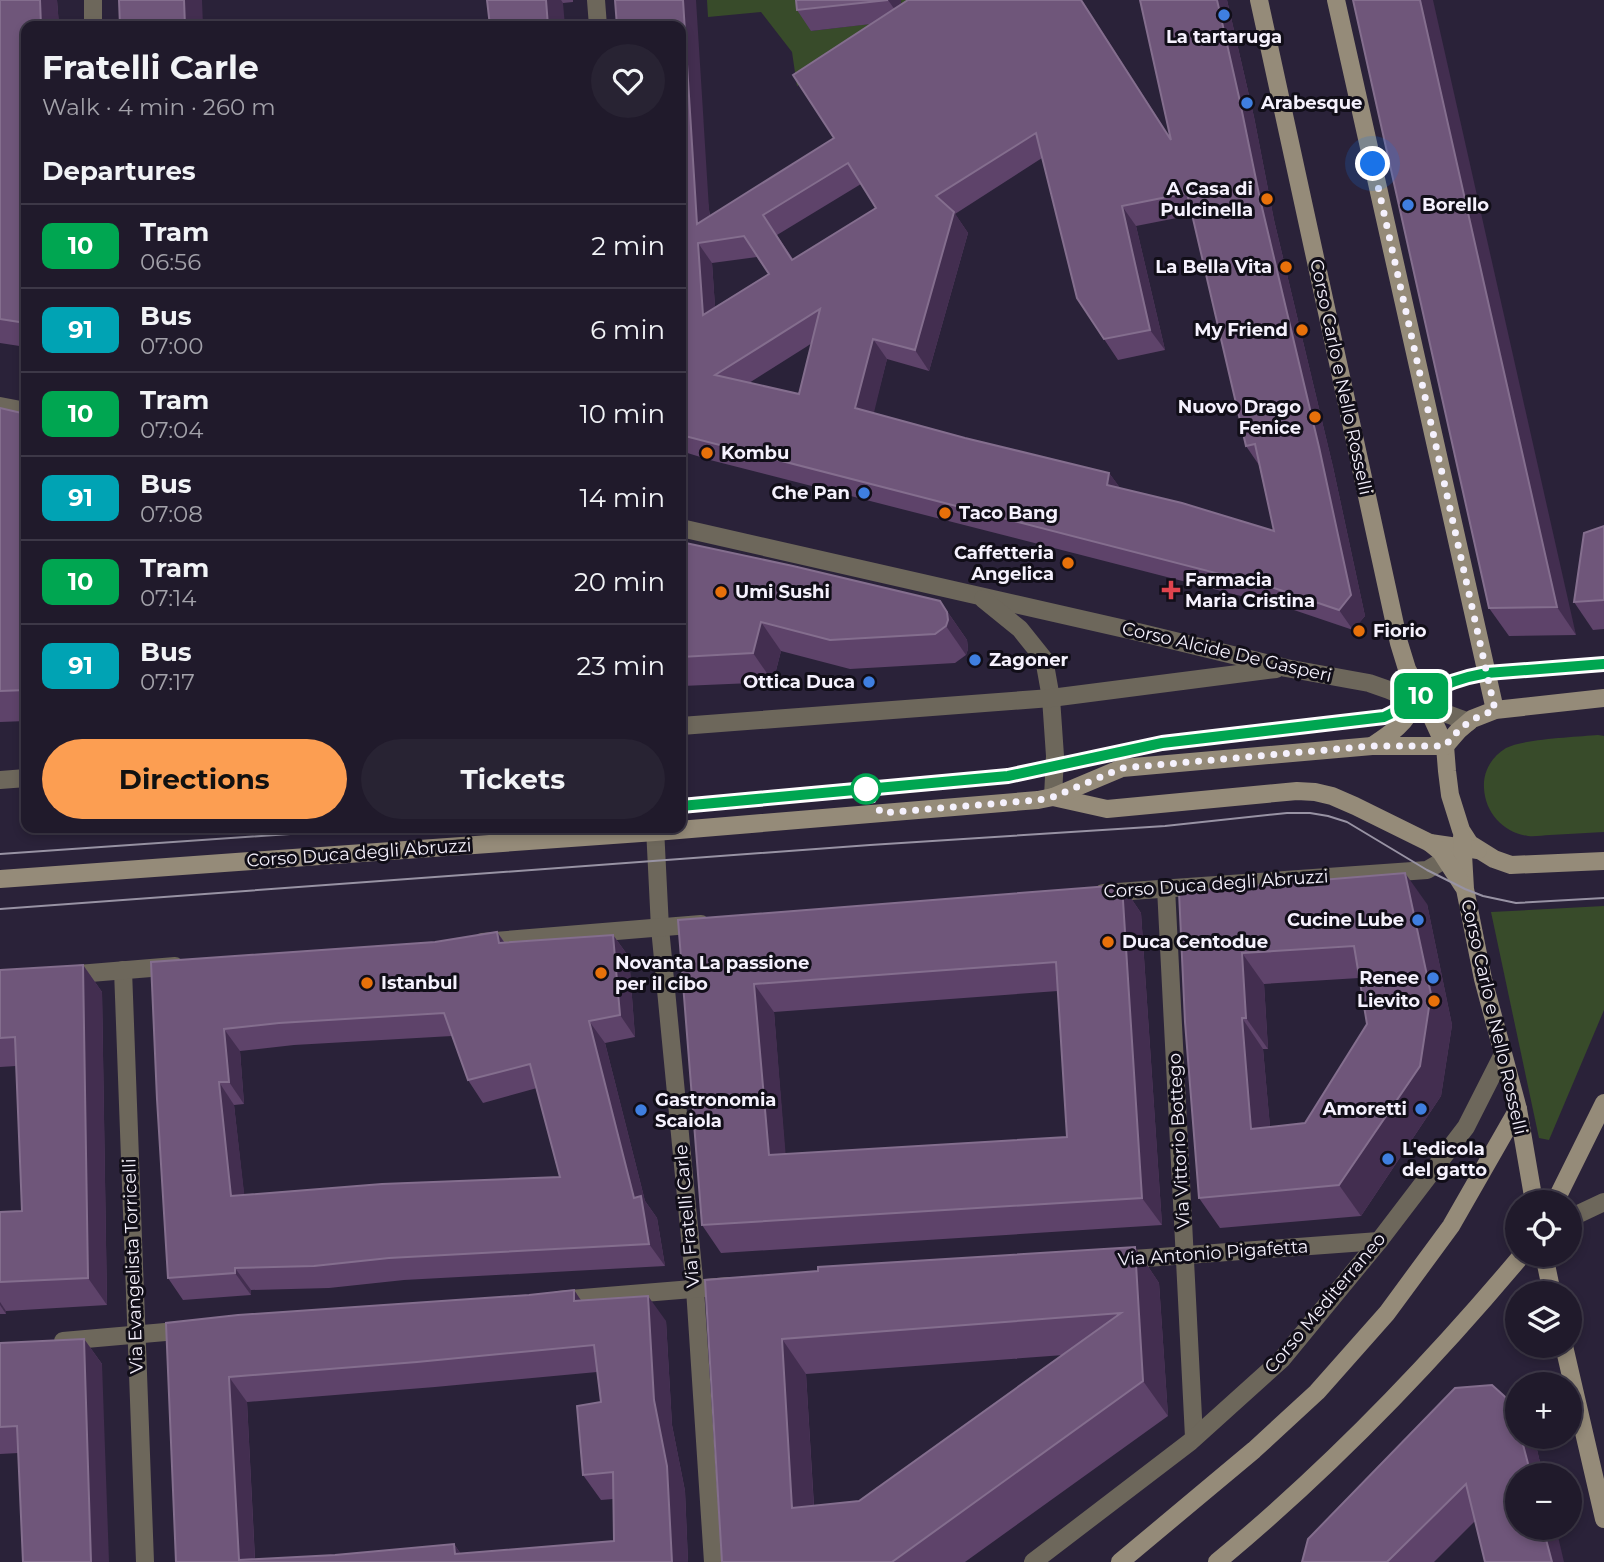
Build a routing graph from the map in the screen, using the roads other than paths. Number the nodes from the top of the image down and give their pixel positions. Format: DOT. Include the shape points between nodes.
graph roads {
  1 [pos="93,0"];
  2 [pos="596,0"];
  3 [pos="1259,0"];
  4 [pos="1336,0"];
  5 [pos="93,21"];
  6 [pos="598,21"];
  7 [pos="0,406"];
  8 [pos="21,410"];
  9 [pos="686,529"];
  10 [pos="980,597"];
  11 [pos="1286,668"];
  12 [pos="1051,698"];
  13 [pos="1600,700"];
  14 [pos="1421,705"];
  15 [pos="1495,710"];
  16 [pos="1469,722"];
  17 [pos="686,726"];
  18 [pos="1371,746"];
  19 [pos="1445,746"];
  20 [pos="21,778"];
  21 [pos="0,780"];
  22 [pos="1053,797"];
  23 [pos="686,828"];
  24 [pos="615,833"];
  25 [pos="655,833"];
  26 [pos="1430,843"];
  27 [pos="1467,843"];
  28 [pos="1446,860"];
  29 [pos="1604,861"];
  30 [pos="0,879"];
  31 [pos="1166,888"];
  32 [pos="1465,889"];
  33 [pos="1087,894"];
  34 [pos="712,923"];
  35 [pos="660,928"];
  36 [pos="462,944"];
  37 [pos="191,965"];
  38 [pos="123,970"];
  39 [pos="55,975"];
  40 [pos="1503,1054"];
  41 [pos="1518,1109"];
  42 [pos="1602,1109"];
  43 [pos="1604,1133"];
  44 [pos="1532,1190"];
  45 [pos="1561,1190"];
  46 [pos="1604,1202"];
  47 [pos="1582,1213"];
  48 [pos="1379,1241"];
  49 [pos="1185,1255"];
  50 [pos="1103,1261"];
  51 [pos="1512,1267"];
  52 [pos="746,1285"];
  53 [pos="695,1289"];
  54 [pos="535,1301"];
  55 [pos="203,1329"];
  56 [pos="136,1335"];
  57 [pos="41,1343"];
  58 [pos="1567,1358"];
  59 [pos="1194,1437"];
  60 [pos="1604,1519"];
  61 [pos="145,1562"];
  62 [pos="713,1562"];
  63 [pos="1033,1562"];
  64 [pos="1120,1562"];
  65 [pos="1217,1562"];
  1 -- 5 [label="street"];
  2 -- 6 [label="street"];
  3 -- 14 [label="main road, Corso Carlo e Nello Rosselli" via="1398,643"];
  4 -- 15 [label="main road"];
  7 -- 8 [label="street"];
  9 -- 10 [label="street, Corso Alcide De Gasperi"];
  10 -- 11 [label="street, Corso Alcide De Gasperi"];
  10 -- 12 [label="street, Corso Alcide De Gasperi" via="1020,629 1044,659"];
  11 -- 12 [label="street"];
  11 -- 14 [label="street, Corso Alcide De Gasperi" via="1369,683"];
  12 -- 17 [label="street"];
  12 -- 22 [label="street, Corso Alcide De Gasperi"];
  13 -- 15 [label="main road"];
  14 -- 16 [label="street, Corso Alcide De Gasperi"];
  14 -- 18 [label="main road" via="1390,735"];
  14 -- 19 [label="main road, Corso Carlo e Nello Rosselli"];
  15 -- 16 [label="main road"];
  16 -- 19 [label="main road"];
  18 -- 19 [label="main road, Corso Duca degli Abruzzi"];
  18 -- 22 [label="main road, Corso Duca degli Abruzzi" via="1122,768"];
  19 -- 27 [label="main road, Corso Carlo e Nello Rosselli" via="1450,795"];
  20 -- 21 [label="street"];
  22 -- 23 [label="main road, Corso Duca degli Abruzzi"];
  22 -- 26 [label="main road, Corso Duca degli Abruzzi" via="1107,809 1315,792"];
  24 -- 30 [label="main road, Corso Duca degli Abruzzi"];
  25 -- 35 [label="street, Via Fratelli Carle"];
  26 -- 27 [label="main road, Corso Duca degli Abruzzi"];
  26 -- 28 [label="main road"];
  27 -- 28 [label="street, Corso Duca degli Abruzzi"];
  27 -- 29 [label="main road" via="1511,865"];
  27 -- 32 [label="main road, Corso Carlo e Nello Rosselli"];
  28 -- 31 [label="street, Corso Duca degli Abruzzi" via="1427,870"];
  28 -- 32 [label="main road"];
  31 -- 33 [label="street, Corso Duca degli Abruzzi"];
  31 -- 49 [label="street, Via Vittorio Bottego"];
  32 -- 40 [label="main road, Corso Carlo e Nello Rosselli"];
  34 -- 35 [label="street"];
  35 -- 36 [label="street"];
  35 -- 53 [label="street, Via Fratelli Carle"];
  37 -- 38 [label="street"];
  38 -- 39 [label="street"];
  38 -- 56 [label="street, Via Evangelista Torricelli"];
  40 -- 41 [label="main road, Corso Carlo e Nello Rosselli"];
  40 -- 48 [label="street, Corso Mediterraneo" via="1466,1127"];
  41 -- 44 [label="main road, Corso Carlo e Nello Rosselli"];
  41 -- 64 [label="main road" via="1451,1226 1387,1314 1317,1392 1255,1450"];
  42 -- 43 [label="main road"];
  42 -- 45 [label="main road"];
  46 -- 47 [label="street"];
  48 -- 49 [label="street, Via Antonio Pigafetta"];
  48 -- 59 [label="street, Corso Mediterraneo" via="1282,1359"];
  49 -- 50 [label="street, Via Antonio Pigafetta"];
  49 -- 59 [label="street, Via Vittorio Bottego"];
  51 -- 65 [label="main road" via="1382,1411"];
  52 -- 53 [label="street"];
  53 -- 54 [label="street"];
  53 -- 62 [label="street, Via Fratelli Carle"];
  55 -- 56 [label="street"];
  56 -- 57 [label="street"];
  56 -- 61 [label="street, Via Evangelista Torricelli"];
  58 -- 60 [label="main road"];
  59 -- 63 [label="street, Corso Mediterraneo"];
}
